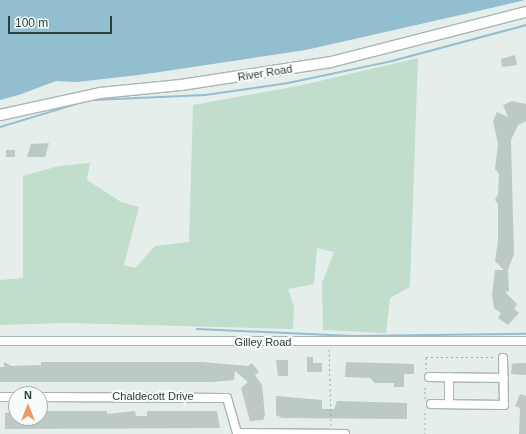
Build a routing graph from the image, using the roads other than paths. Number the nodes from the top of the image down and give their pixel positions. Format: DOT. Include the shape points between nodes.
graph roads {
  1 [pos="526,12"];
  2 [pos="0,115"];
  3 [pos="0,341"];
  4 [pos="526,341"];
  5 [pos="503,358"];
  6 [pos="429,376"];
  7 [pos="449,377"];
  8 [pos="504,378"];
  9 [pos="48,397"];
  10 [pos="431,404"];
  11 [pos="448,404"];
  12 [pos="237,433"];
  13 [pos="332,434"];
  14 [pos="345,434"];
  1 -- 2 [label="street, River Road" via="331,62 181,85 100,93"];
  3 -- 4 [label="street, Gilley Road"];
  5 -- 8 [label="street"];
  6 -- 7 [label="street"];
  7 -- 8 [label="street"];
  7 -- 11 [label="street"];
  8 -- 11 [label="street" via="504,405"];
  9 -- 12 [label="street, Chaldecott Drive" via="227,398"];
  10 -- 11 [label="street"];
  12 -- 13 [label="street"];
  13 -- 14 [label="street"];
}
